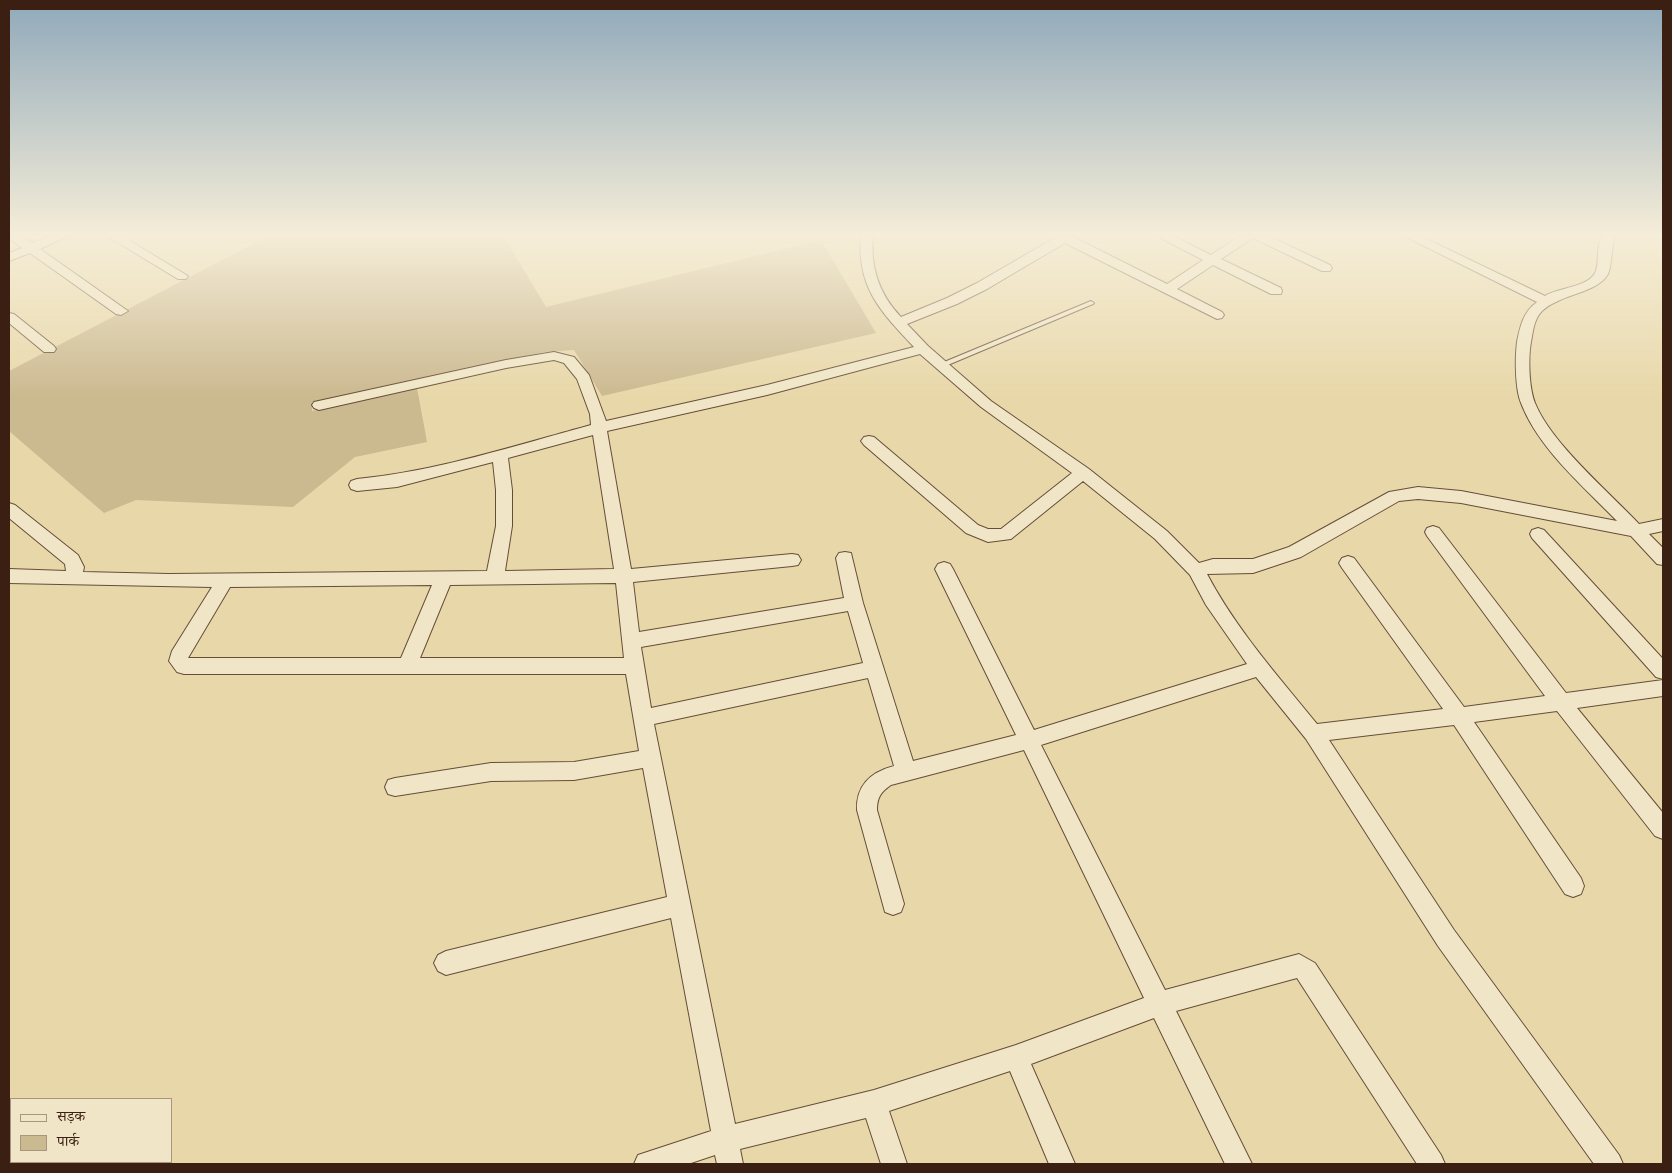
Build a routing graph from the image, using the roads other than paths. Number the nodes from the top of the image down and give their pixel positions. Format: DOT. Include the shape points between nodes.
graph roads {
  1 [pos="88,288"];
  2 [pos="875,288"];
  3 [pos="979,288"];
  4 [pos="1163,288"];
  5 [pos="1170,288"];
  6 [pos="1269,288"];
  7 [pos="1517,288"];
  8 [pos="1582,288"];
  9 [pos="1167,290"];
  10 [pos="1276,291"];
  11 [pos="1546,302"];
  12 [pos="1091,303"];
  13 [pos="121,311"];
  14 [pos="1217,315"];
  15 [pos="9,317"];
  16 [pos="898,322"];
  17 [pos="923,349"];
  18 [pos="49,350"];
  19 [pos="941,365"];
  20 [pos="319,405"];
  21 [pos="599,428"];
  22 [pos="869,441"];
  23 [pos="500,455"];
  24 [pos="1083,474"];
  25 [pos="357,485"];
  26 [pos="9,509"];
  27 [pos="1663,525"];
  28 [pos="1636,531"];
  29 [pos="1433,532"];
  30 [pos="1538,534"];
  31 [pos="845,558"];
  32 [pos="1663,559"];
  33 [pos="792,560"];
  34 [pos="1348,564"];
  35 [pos="944,569"];
  36 [pos="1196,570"];
  37 [pos="9,576"];
  38 [pos="624,576"];
  39 [pos="74,577"];
  40 [pos="495,577"];
  41 [pos="444,578"];
  42 [pos="225,581"];
  43 [pos="854,603"];
  44 [pos="632,641"];
  45 [pos="407,666"];
  46 [pos="634,666"];
  47 [pos="1260,668"];
  48 [pos="874,669"];
  49 [pos="1663,671"];
  50 [pos="1663,688"];
  51 [pos="1561,702"];
  52 [pos="1459,716"];
  53 [pos="643,718"];
  54 [pos="1313,732"];
  55 [pos="1029,740"];
  56 [pos="651,758"];
  57 [pos="906,772"];
  58 [pos="395,787"];
  59 [pos="1663,829"];
  60 [pos="1573,886"];
  61 [pos="893,904"];
  62 [pos="680,905"];
  63 [pos="446,963"];
  64 [pos="1159,1004"];
  65 [pos="1016,1057"];
  66 [pos="874,1103"];
  67 [pos="726,1139"];
  68 [pos="647,1164"];
  69 [pos="730,1164"];
  70 [pos="894,1164"];
  71 [pos="1062,1164"];
  72 [pos="1239,1164"];
  73 [pos="1432,1164"];
  74 [pos="1610,1164"];
  1 -- 13 [label="street"];
  2 -- 16 [label="street" via="885,308"];
  3 -- 16 [label="street"];
  4 -- 9 [label="street"];
  5 -- 9 [label="street"];
  6 -- 10 [label="street"];
  7 -- 11 [label="street"];
  8 -- 11 [label="street" via="1554,296"];
  9 -- 14 [label="street"];
  11 -- 28 [label="street" via="1536,308 1528,322 1522,355 1527,401 1537,422 1563,455"];
  12 -- 19 [label="lane"];
  15 -- 18 [label="street"];
  16 -- 17 [label="street"];
  17 -- 19 [label="street"];
  17 -- 21 [label="street" via="767,390"];
  19 -- 24 [label="street" via="986,404"];
  20 -- 21 [label="street" via="554,356 569,360 584,378"];
  21 -- 23 [label="street"];
  21 -- 38 [label="street"];
  22 -- 24 [label="street" via="972,530 992,537 1005,535"];
  23 -- 25 [label="street" via="397,481"];
  23 -- 40 [label="street" via="504,526"];
  24 -- 36 [label="street" via="1161,535"];
  26 -- 39 [label="street" via="72,560 76,567"];
  27 -- 28 [label="street"];
  28 -- 32 [label="street"];
  28 -- 36 [label="street" via="1462,497 1418,493 1395,496 1295,552 1254,566 1214,566"];
  29 -- 51 [label="street"];
  30 -- 49 [label="street"];
  31 -- 43 [label="street"];
  33 -- 38 [label="street"];
  34 -- 52 [label="street"];
  35 -- 55 [label="street"];
  36 -- 47 [label="street" via="1212,600"];
  37 -- 39 [label="street"];
  38 -- 40 [label="street"];
  38 -- 44 [label="street"];
  39 -- 42 [label="street"];
  40 -- 41 [label="street"];
  41 -- 42 [label="street"];
  41 -- 45 [label="street"];
  42 -- 45 [label="street" via="181,651 178,661 184,666"];
  43 -- 44 [label="street"];
  43 -- 48 [label="street"];
  44 -- 46 [label="street"];
  45 -- 46 [label="street"];
  46 -- 53 [label="street"];
  47 -- 54 [label="street"];
  47 -- 55 [label="street"];
  48 -- 53 [label="street"];
  48 -- 57 [label="street"];
  50 -- 51 [label="street"];
  51 -- 52 [label="street"];
  51 -- 59 [label="street"];
  52 -- 54 [label="street"];
  52 -- 60 [label="street"];
  53 -- 56 [label="street"];
  54 -- 74 [label="street" via="1446,938"];
  55 -- 57 [label="street"];
  55 -- 64 [label="street"];
  56 -- 58 [label="street" via="574,771 491,772"];
  56 -- 62 [label="street"];
  57 -- 61 [label="street" via="886,777 871,788 866,797"];
  62 -- 63 [label="street"];
  62 -- 67 [label="street"];
  64 -- 65 [label="street"];
  64 -- 72 [label="street"];
  64 -- 73 [label="street" via="1299,966 1307,971"];
  65 -- 66 [label="street"];
  65 -- 71 [label="street"];
  66 -- 67 [label="street"];
  66 -- 70 [label="street"];
  67 -- 68 [label="street"];
  67 -- 69 [label="street"];
}
